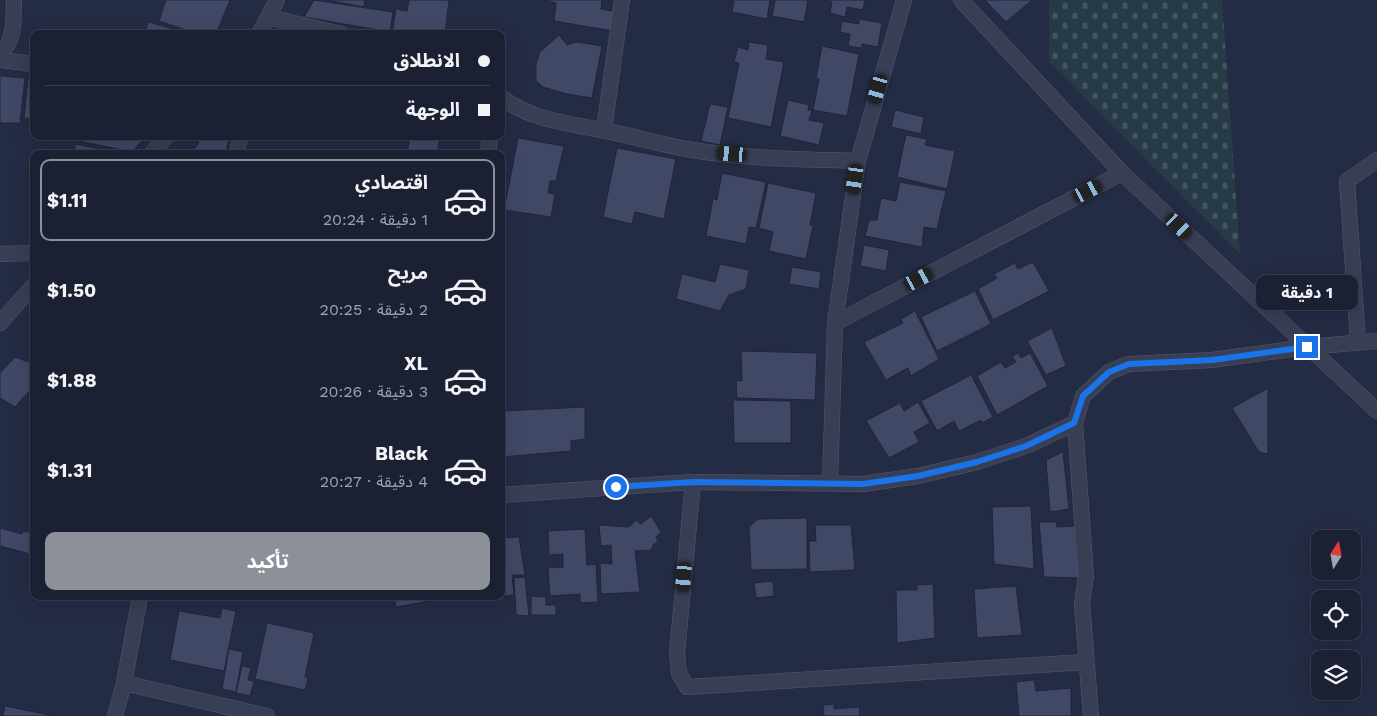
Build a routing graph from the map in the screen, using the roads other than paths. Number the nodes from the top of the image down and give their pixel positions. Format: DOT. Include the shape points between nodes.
graph roads {
  1 [pos="14,0"];
  2 [pos="277,0"];
  3 [pos="622,0"];
  4 [pos="904,0"];
  5 [pos="961,0"];
  6 [pos="268,17"];
  7 [pos="260,30"];
  8 [pos="324,30"];
  9 [pos="0,53"];
  10 [pos="0,60"];
  11 [pos="30,64"];
  12 [pos="505,100"];
  13 [pos="604,130"];
  14 [pos="163,140"];
  15 [pos="155,150"];
  16 [pos="1377,160"];
  17 [pos="858,161"];
  18 [pos="1122,173"];
  19 [pos="30,253"];
  20 [pos="0,254"];
  21 [pos="30,289"];
  22 [pos="0,323"];
  23 [pos="835,324"];
  24 [pos="1377,341"];
  25 [pos="1358,342"];
  26 [pos="1307,347"];
  27 [pos="1377,412"];
  28 [pos="1074,423"];
  29 [pos="693,482"];
  30 [pos="830,483"];
  31 [pos="505,494"];
  32 [pos="139,600"];
  33 [pos="1086,662"];
  34 [pos="124,683"];
  35 [pos="115,716"];
  36 [pos="267,716"];
  37 [pos="1091,716"];
  1 -- 9 [label="street" via="12,32 6,48"];
  2 -- 6 [label="street"];
  3 -- 13 [label="street"];
  4 -- 17 [label="street"];
  5 -- 18 [label="street"];
  6 -- 7 [label="street"];
  6 -- 8 [label="street"];
  10 -- 11 [label="street"];
  12 -- 13 [label="street" via="557,121"];
  13 -- 17 [label="street" via="714,153"];
  14 -- 15 [label="street"];
  16 -- 25 [label="street" via="1347,181"];
  17 -- 23 [label="street"];
  18 -- 23 [label="street"];
  18 -- 26 [label="street"];
  19 -- 20 [label="street"];
  21 -- 22 [label="street"];
  23 -- 30 [label="street"];
  24 -- 25 [label="street"];
  25 -- 26 [label="street"];
  26 -- 27 [label="street"];
  26 -- 28 [label="street" via="1212,360 1129,364 1109,372 1083,396"];
  28 -- 30 [label="street" via="1026,446 977,462 918,476 863,484"];
  28 -- 33 [label="street" via="1086,576 1082,603"];
  29 -- 30 [label="street"];
  29 -- 31 [label="street"];
  29 -- 33 [label="street" via="677,653 679,673 687,688"];
  32 -- 34 [label="street"];
  33 -- 37 [label="street"];
  34 -- 35 [label="street"];
  34 -- 36 [label="street"];
}
